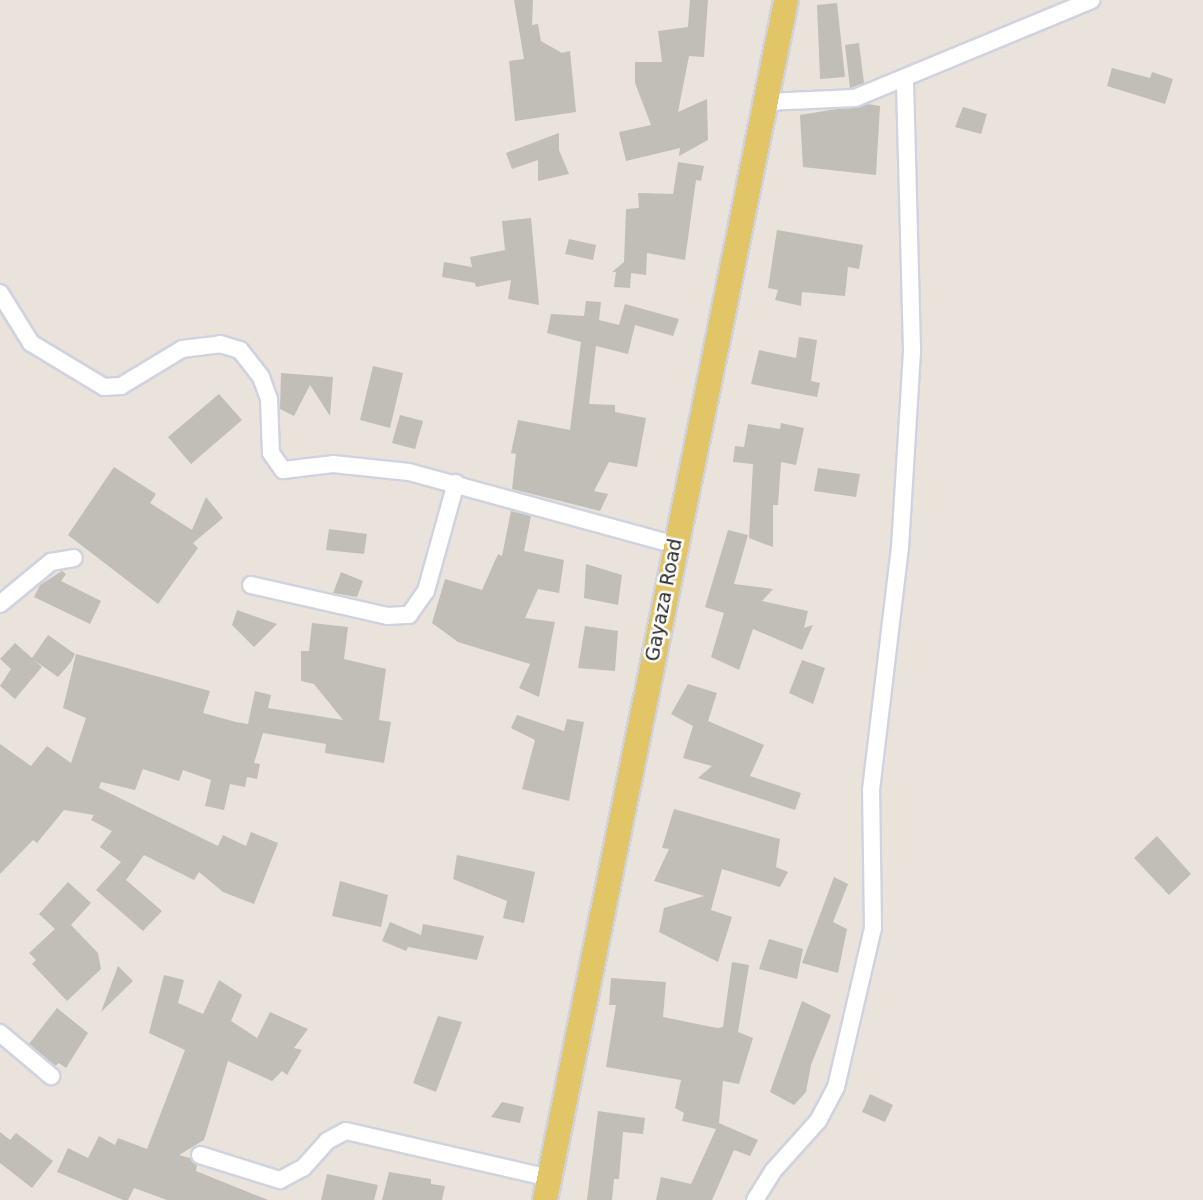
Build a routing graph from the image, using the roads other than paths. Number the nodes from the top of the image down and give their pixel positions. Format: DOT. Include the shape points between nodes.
graph roads {
  1 [pos="786,0"];
  2 [pos="1092,0"];
  3 [pos="905,80"];
  4 [pos="766,102"];
  5 [pos="0,293"];
  6 [pos="456,483"];
  7 [pos="675,545"];
  8 [pos="74,558"];
  9 [pos="251,585"];
  10 [pos="0,604"];
  11 [pos="0,1033"];
  12 [pos="51,1076"];
  13 [pos="200,1155"];
  14 [pos="547,1189"];
  15 [pos="755,1200"];
  1 -- 4 [label="main road, Gayaza Road"];
  2 -- 3 [label="street"];
  3 -- 4 [label="street" via="855,98"];
  3 -- 15 [label="street" via="912,349 899,560 871,790 873,928 836,1087 818,1121"];
  4 -- 7 [label="main road, Gayaza Road"];
  5 -- 6 [label="street" via="31,343 104,387 121,386 182,349 220,344 240,350 252,363 269,399 271,453 283,470 333,464 409,472"];
  6 -- 7 [label="street"];
  6 -- 9 [label="street" via="426,591 409,615 387,617"];
  7 -- 14 [label="main road, Gayaza Road"];
  8 -- 10 [label="street" via="51,562"];
  11 -- 12 [label="street"];
  13 -- 14 [label="street" via="280,1180 303,1168 327,1140 346,1131"];
}
